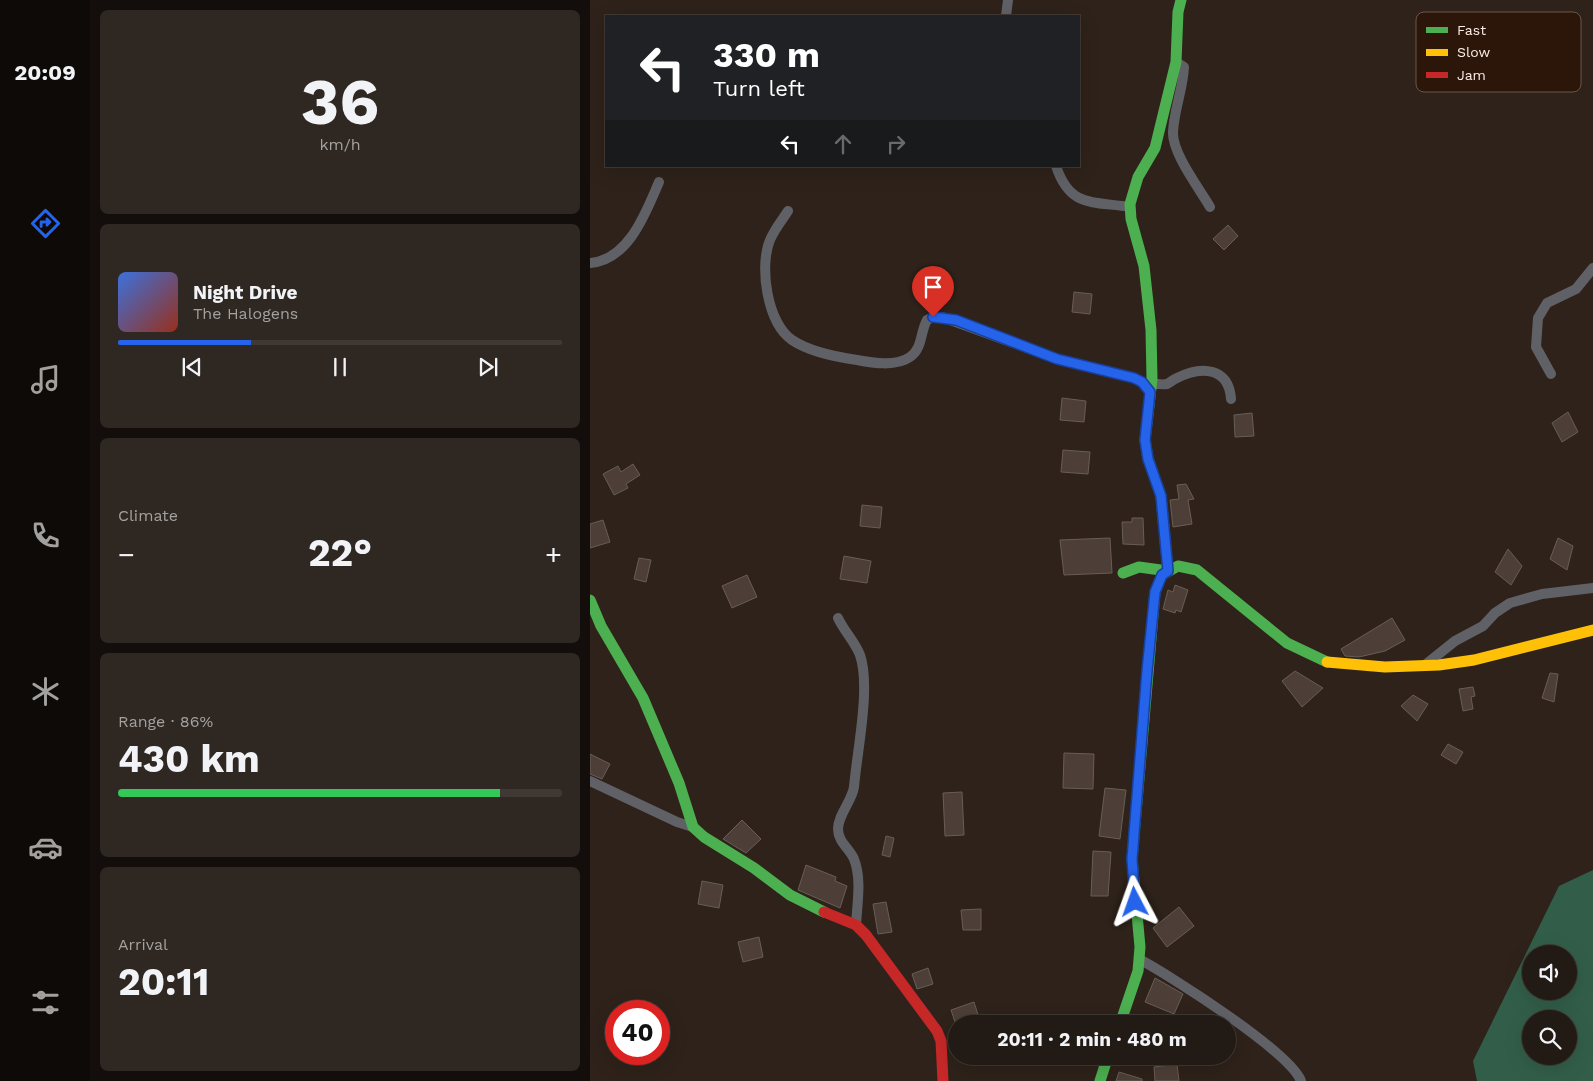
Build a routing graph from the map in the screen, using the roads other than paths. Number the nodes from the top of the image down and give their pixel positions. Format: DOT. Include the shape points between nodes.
graph roads {
  1 [pos="1008,0"];
  2 [pos="1181,0"];
  3 [pos="1006,15"];
  4 [pos="1176,62"];
  5 [pos="1056,167"];
  6 [pos="659,182"];
  7 [pos="1130,207"];
  8 [pos="1210,207"];
  9 [pos="788,211"];
  10 [pos="590,262"];
  11 [pos="1593,268"];
  12 [pos="1551,374"];
  13 [pos="1150,388"];
  14 [pos="1231,399"];
  15 [pos="1168,571"];
  16 [pos="1123,573"];
  17 [pos="1593,588"];
  18 [pos="590,601"];
  19 [pos="838,618"];
  20 [pos="1593,630"];
  21 [pos="1425,665"];
  22 [pos="590,781"];
  23 [pos="693,827"];
  24 [pos="856,925"];
  25 [pos="1139,959"];
  26 [pos="1124,1015"];
  27 [pos="1105,1065"];
  28 [pos="943,1081"];
  29 [pos="1100,1081"];
  30 [pos="1301,1081"];
  1 -- 3 [label="street"];
  2 -- 4 [label="street"];
  4 -- 7 [label="street" via="1155,148 1138,177"];
  4 -- 8 [label="street" via="1184,67 1173,139 1179,157"];
  5 -- 7 [label="street" via="1071,194 1082,201"];
  6 -- 10 [label="street" via="630,238 606,258"];
  7 -- 13 [label="street" via="1144,266 1150,330"];
  9 -- 13 [label="street" via="773,234 768,249 768,295 782,329 791,339 806,347 870,362 901,361 917,350 927,320 942,317 1057,359 1139,380"];
  11 -- 12 [label="street" via="1576,288 1547,304 1538,318 1536,347"];
  13 -- 14 [label="street" via="1167,384 1180,376 1209,371 1227,380"];
  13 -- 15 [label="street" via="1145,440 1161,496"];
  15 -- 16 [label="street" via="1142,567 1130,568"];
  15 -- 21 [label="street" via="1184,566 1198,570 1287,643 1319,660 1348,666"];
  15 -- 25 [label="street" via="1160,579 1154,600 1133,839"];
  17 -- 21 [label="street" via="1542,594 1510,603"];
  18 -- 23 [label="street" via="643,698 679,783"];
  19 -- 24 [label="street" via="858,652 862,675 854,790 838,828 856,867"];
  20 -- 21 [label="street" via="1472,660"];
  22 -- 23 [label="street"];
  23 -- 24 [label="street" via="796,900"];
  24 -- 28 [label="street" via="877,948 937,1031 941,1041"];
  25 -- 26 [label="street" via="1135,986"];
  25 -- 30 [label="street" via="1272,1049 1296,1071"];
  27 -- 29 [label="street"];
}
